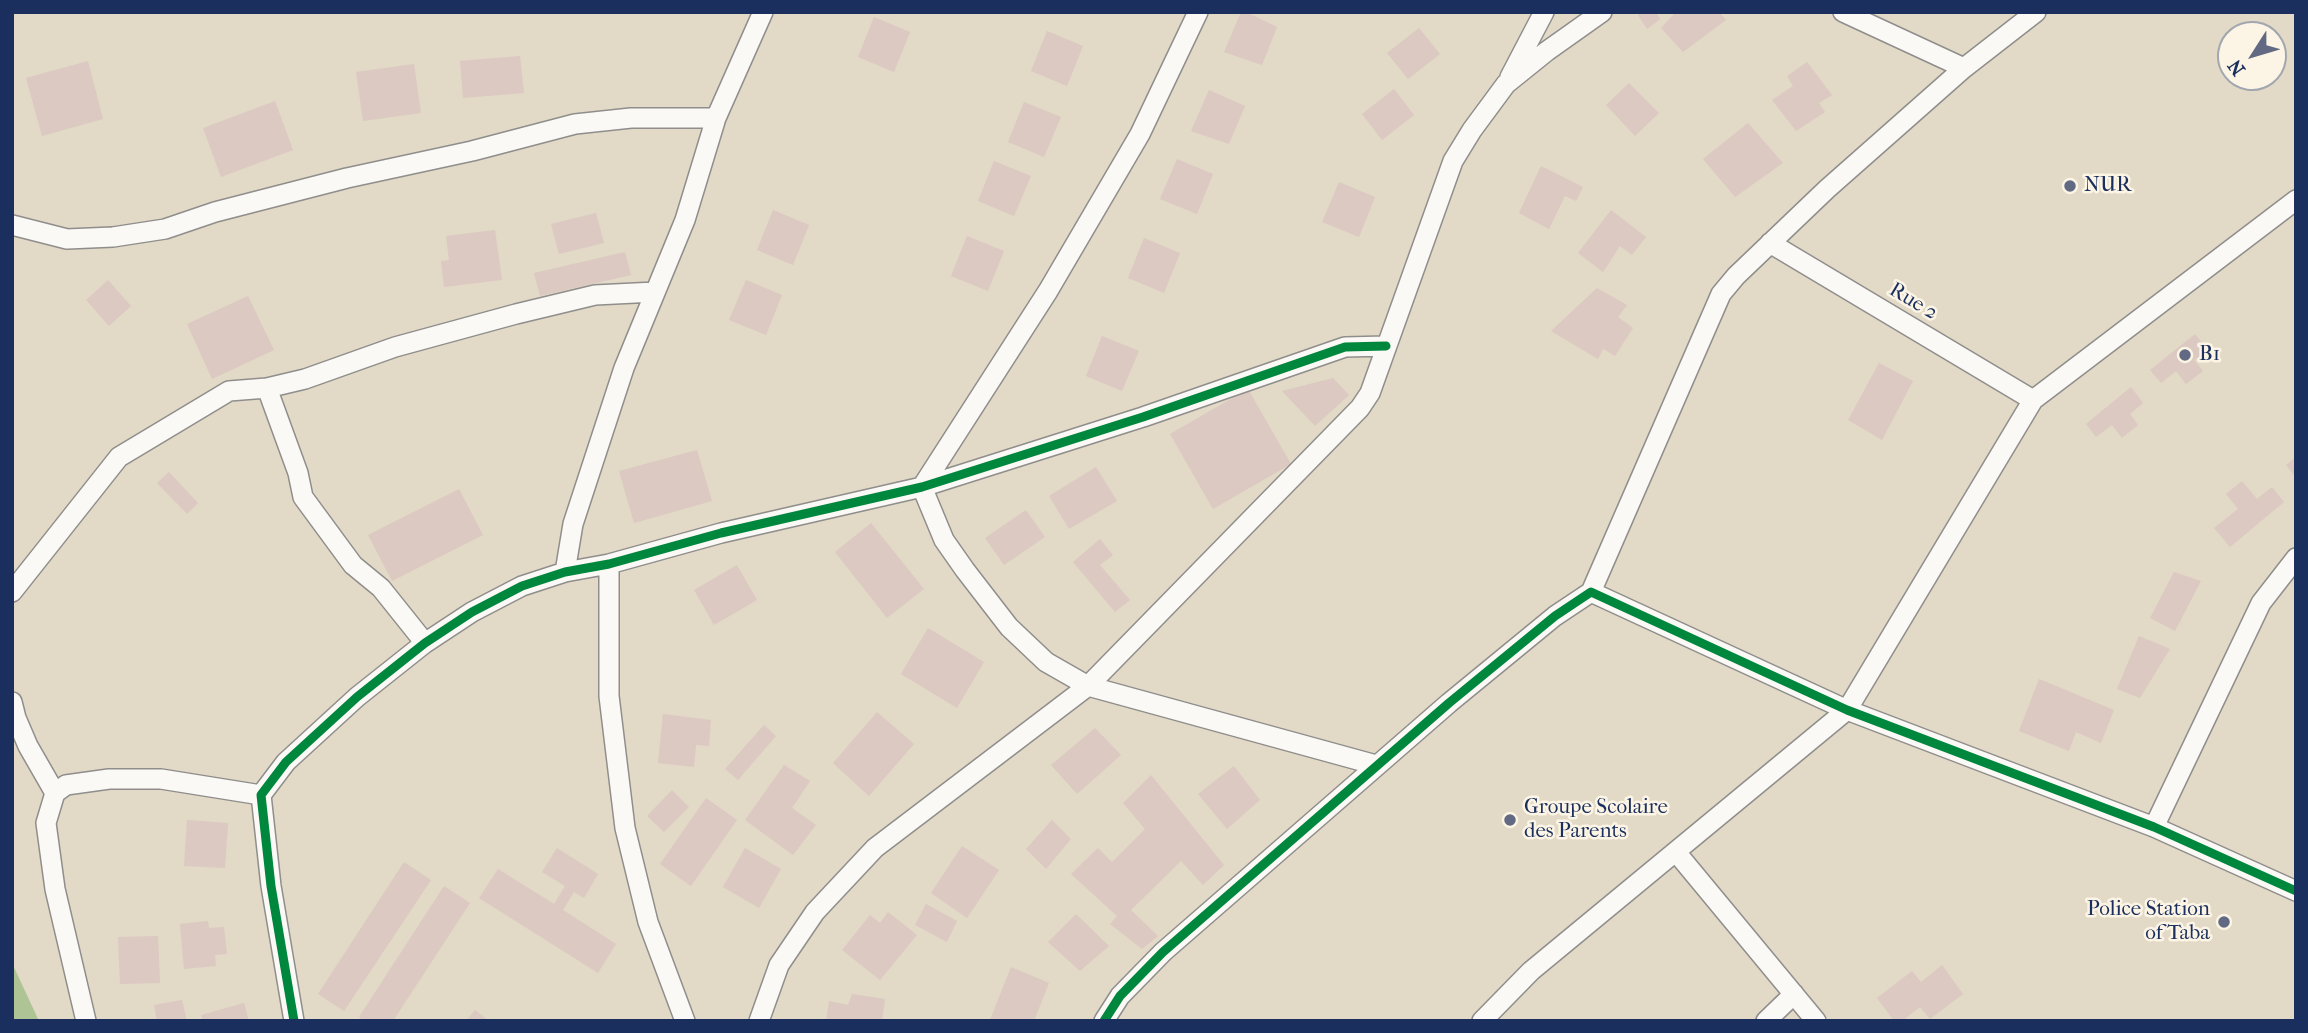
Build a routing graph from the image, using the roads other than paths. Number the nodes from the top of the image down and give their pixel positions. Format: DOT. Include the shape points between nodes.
graph roads {
  1 [pos="763,12"];
  2 [pos="1198,12"];
  3 [pos="1544,12"];
  4 [pos="1602,12"];
  5 [pos="1843,12"];
  6 [pos="2036,12"];
  7 [pos="1964,68"];
  8 [pos="1506,84"];
  9 [pos="716,118"];
  10 [pos="2296,200"];
  11 [pos="12,225"];
  12 [pos="1770,243"];
  13 [pos="655,292"];
  14 [pos="1386,346"];
  15 [pos="267,388"];
  16 [pos="2033,400"];
  17 [pos="922,486"];
  18 [pos="2296,558"];
  19 [pos="609,564"];
  20 [pos="565,572"];
  21 [pos="12,592"];
  22 [pos="1591,592"];
  23 [pos="425,643"];
  24 [pos="1088,686"];
  25 [pos="12,702"];
  26 [pos="1847,710"];
  27 [pos="1376,765"];
  28 [pos="55,793"];
  29 [pos="261,794"];
  30 [pos="2154,827"];
  31 [pos="1676,852"];
  32 [pos="2296,891"];
  33 [pos="1794,994"];
  34 [pos="86,1021"];
  35 [pos="294,1021"];
  36 [pos="685,1021"];
  37 [pos="759,1021"];
  38 [pos="1104,1021"];
  39 [pos="1482,1021"];
  40 [pos="1766,1021"];
  41 [pos="1816,1021"];
  1 -- 9 [label="street"];
  2 -- 17 [label="street" via="1140,134 1077,243"];
  3 -- 8 [label="street"];
  4 -- 8 [label="street"];
  5 -- 7 [label="street"];
  6 -- 7 [label="street"];
  7 -- 12 [label="street"];
  8 -- 14 [label="street" via="1453,161"];
  9 -- 11 [label="street" via="631,118 575,124 347,178 165,229 113,237 67,239"];
  9 -- 13 [label="street" via="685,220"];
  10 -- 16 [label="street"];
  12 -- 16 [label="street, Rue 2"];
  12 -- 22 [label="street" via="1721,294"];
  13 -- 15 [label="street" via="595,295 516,314"];
  13 -- 20 [label="street" via="624,368 573,524"];
  14 -- 17 [label="street" via="1345,347"];
  14 -- 24 [label="street" via="1360,408"];
  15 -- 21 [label="street" via="229,391 119,457"];
  15 -- 23 [label="street" via="303,496 353,565 382,588"];
  16 -- 26 [label="street"];
  17 -- 19 [label="street"];
  17 -- 24 [label="street" via="944,540 1009,627 1046,662"];
  18 -- 30 [label="street" via="2261,603"];
  19 -- 20 [label="street"];
  19 -- 36 [label="street" via="609,696 625,828 648,922"];
  20 -- 23 [label="street" via="522,586"];
  22 -- 26 [label="street"];
  22 -- 27 [label="street" via="1555,615"];
  23 -- 29 [label="street" via="319,730"];
  24 -- 27 [label="street"];
  24 -- 37 [label="street" via="875,848 815,912 786,954"];
  25 -- 28 [label="street" via="28,746"];
  26 -- 30 [label="street"];
  26 -- 31 [label="street"];
  27 -- 38 [label="street" via="1163,953 1120,996"];
  28 -- 29 [label="street" via="66,785 109,779 161,779"];
  28 -- 34 [label="street" via="46,823 55,889"];
  29 -- 35 [label="street"];
  30 -- 32 [label="street"];
  31 -- 33 [label="street"];
  31 -- 39 [label="street" via="1531,971"];
  33 -- 40 [label="street"];
  33 -- 41 [label="street"];
}
